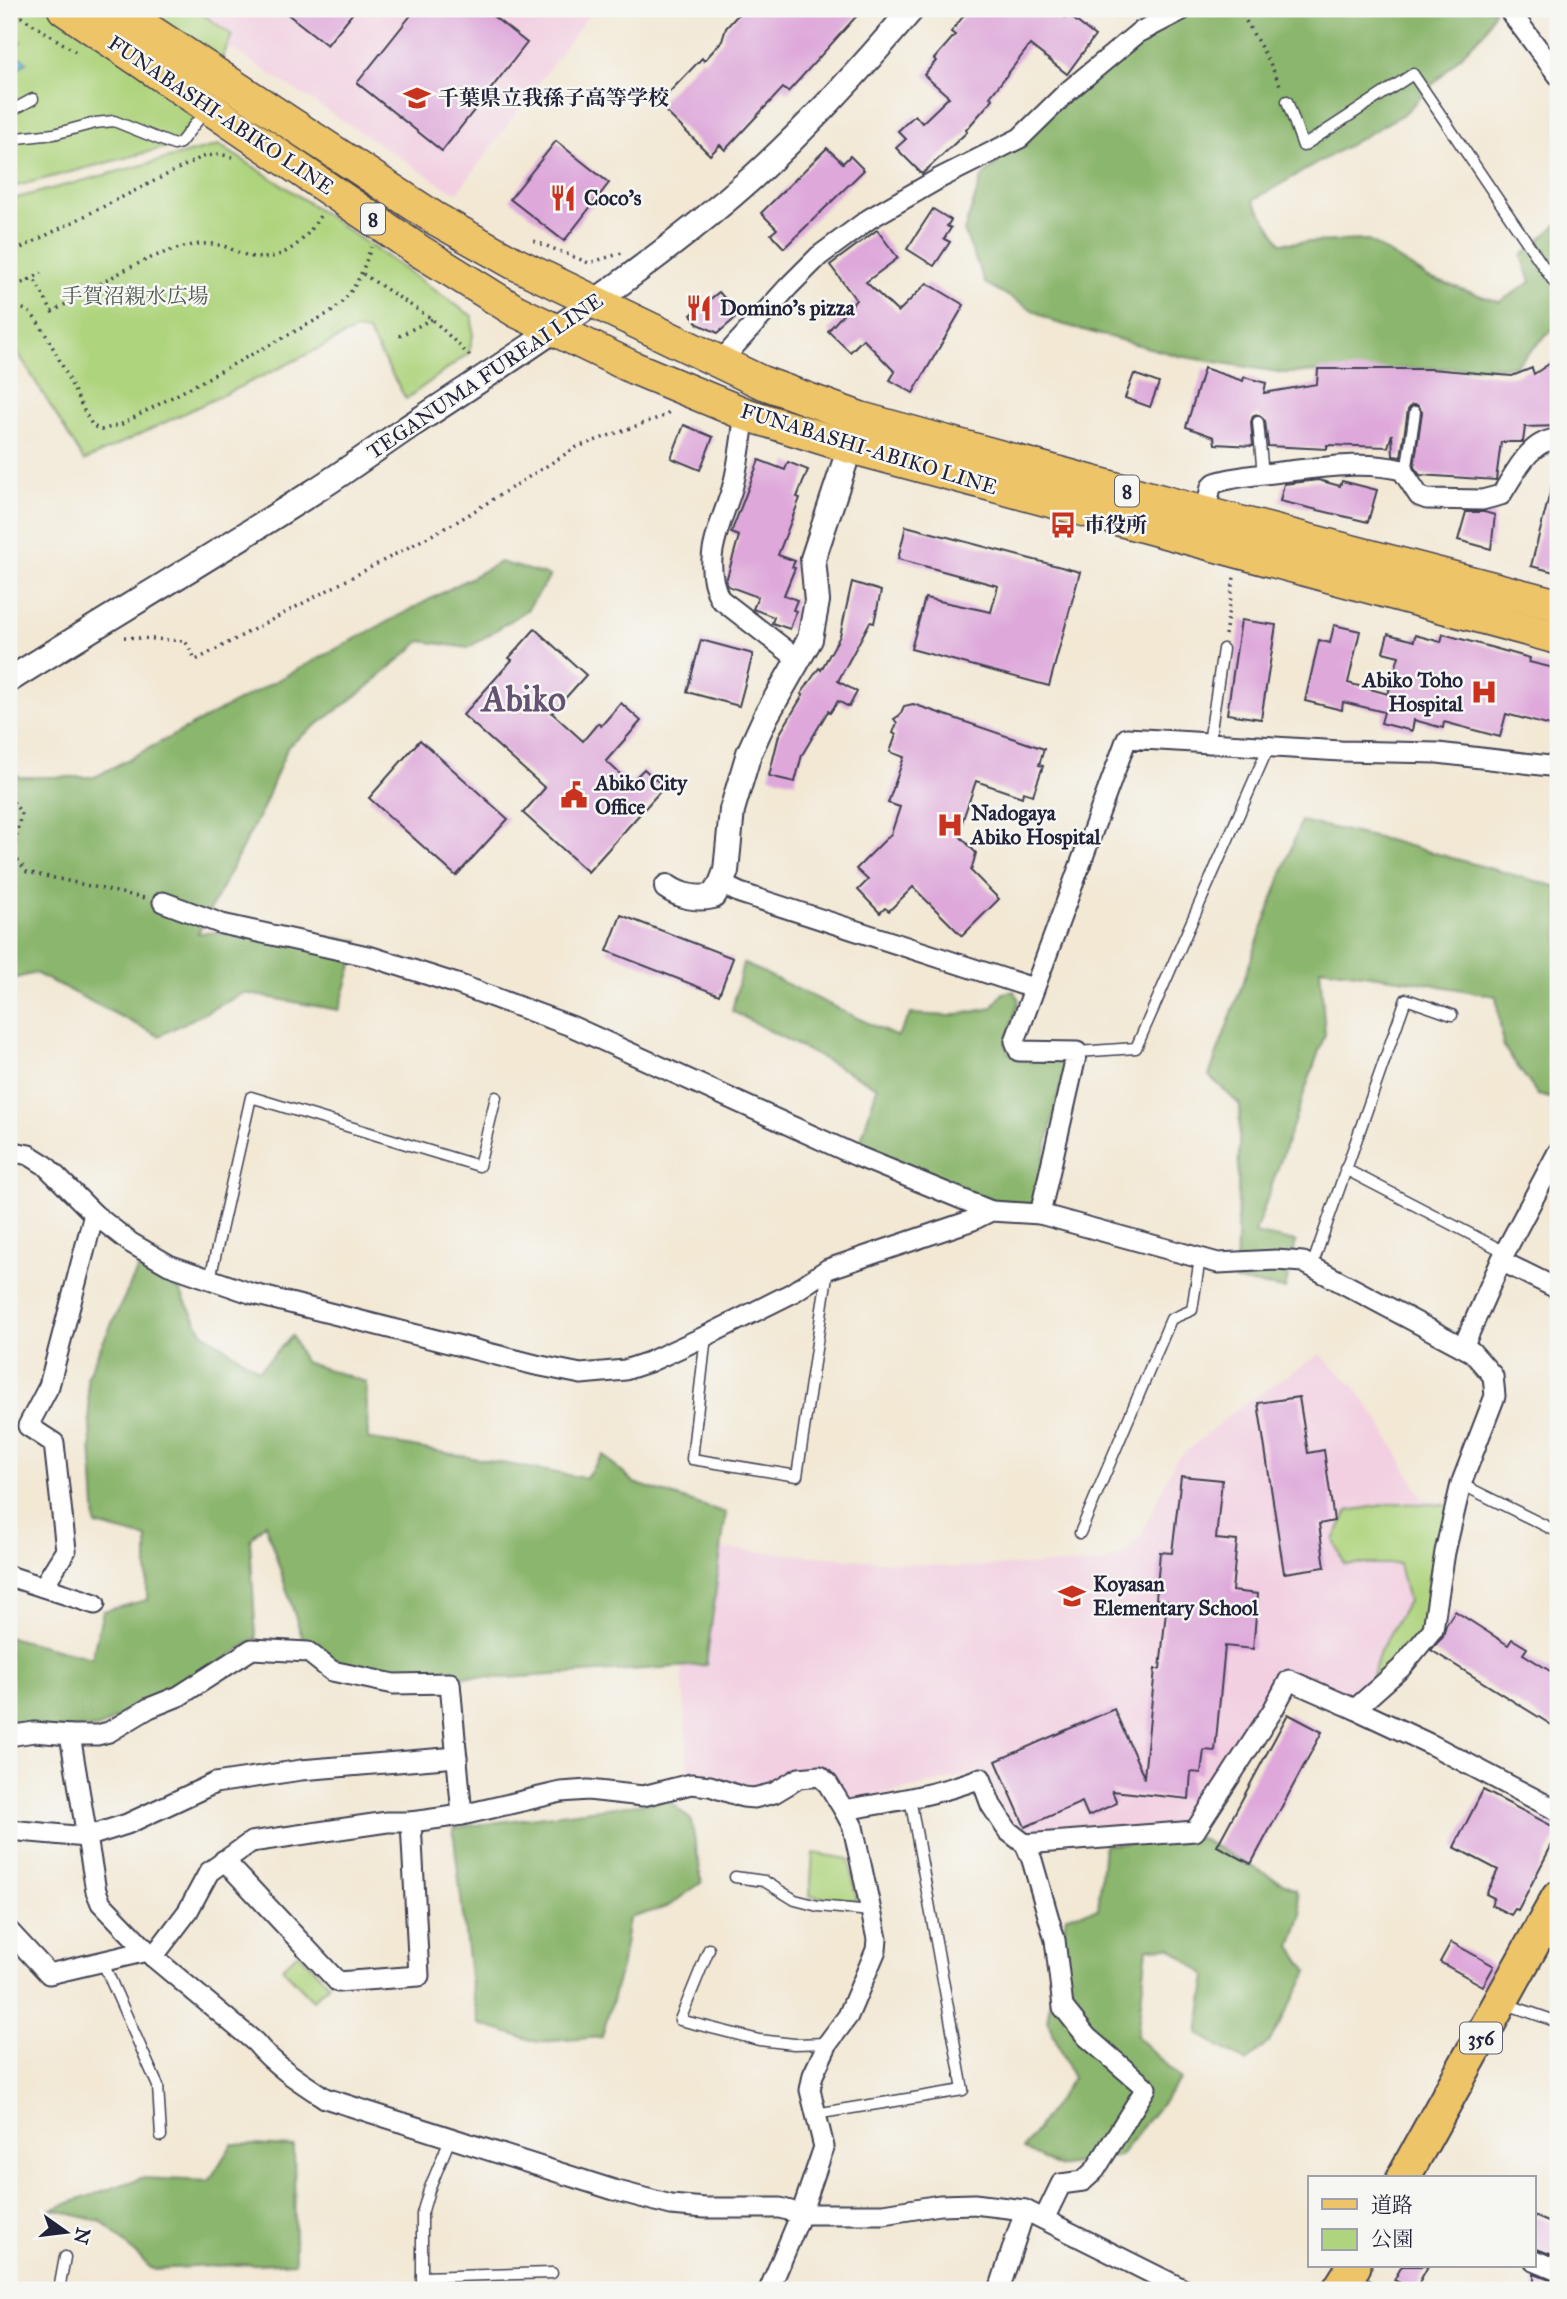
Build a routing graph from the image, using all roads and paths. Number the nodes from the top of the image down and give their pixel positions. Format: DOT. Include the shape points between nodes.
graph roads {
  1 [pos="64,9"];
  2 [pos="117,9"];
  3 [pos="912,9"];
  4 [pos="1184,9"];
  5 [pos="1238,9"];
  6 [pos="1508,9"];
  7 [pos="1558,75"];
  8 [pos="33,99"];
  9 [pos="1287,101"];
  10 [pos="204,104"];
  11 [pos="9,112"];
  12 [pos="9,139"];
  13 [pos="244,162"];
  14 [pos="325,206"];
  15 [pos="373,238"];
  16 [pos="9,254"];
  17 [pos="42,273"];
  18 [pos="363,273"];
  19 [pos="29,280"];
  20 [pos="1558,288"];
  21 [pos="9,289"];
  22 [pos="596,303"];
  23 [pos="9,309"];
  24 [pos="432,319"];
  25 [pos="552,330"];
  26 [pos="399,336"];
  27 [pos="719,363"];
  28 [pos="490,375"];
  29 [pos="693,393"];
  30 [pos="1415,412"];
  31 [pos="745,414"];
  32 [pos="1258,422"];
  33 [pos="855,433"];
  34 [pos="1558,439"];
  35 [pos="1263,475"];
  36 [pos="1406,477"];
  37 [pos="1202,527"];
  38 [pos="1234,575"];
  39 [pos="1558,605"];
  40 [pos="109,618"];
  41 [pos="1558,638"];
  42 [pos="1223,649"];
  43 [pos="799,660"];
  44 [pos="9,680"];
  45 [pos="1209,743"];
  46 [pos="1270,746"];
  47 [pos="1558,767"];
  48 [pos="9,796"];
  49 [pos="721,884"];
  50 [pos="667,887"];
  51 [pos="163,902"];
  52 [pos="1033,988"];
  53 [pos="1452,1015"];
  54 [pos="1077,1052"];
  55 [pos="496,1097"];
  56 [pos="9,1151"];
  57 [pos="1558,1152"];
  58 [pos="1345,1169"];
  59 [pos="991,1211"];
  60 [pos="94,1214"];
  61 [pos="1040,1214"];
  62 [pos="1200,1257"];
  63 [pos="1503,1257"];
  64 [pos="1312,1266"];
  65 [pos="828,1269"];
  66 [pos="210,1279"];
  67 [pos="1558,1289"];
  68 [pos="706,1335"];
  69 [pos="1463,1347"];
  70 [pos="1461,1484"];
  71 [pos="1558,1532"];
  72 [pos="1080,1533"];
  73 [pos="9,1576"];
  74 [pos="43,1587"];
  75 [pos="95,1604"];
  76 [pos="1355,1709"];
  77 [pos="70,1735"];
  78 [pos="9,1736"];
  79 [pos="457,1757"];
  80 [pos="910,1798"];
  81 [pos="844,1810"];
  82 [pos="1558,1811"];
  83 [pos="462,1815"];
  84 [pos="411,1822"];
  85 [pos="9,1830"];
  86 [pos="86,1837"];
  87 [pos="1025,1844"];
  88 [pos="224,1860"];
  89 [pos="735,1877"];
  90 [pos="1558,1898"];
  91 [pos="871,1912"];
  92 [pos="9,1931"];
  93 [pos="709,1950"];
  94 [pos="150,1954"];
  95 [pos="103,1963"];
  96 [pos="1500,2002"];
  97 [pos="1558,2022"];
  98 [pos="828,2043"];
  99 [pos="815,2113"];
  100 [pos="161,2136"];
  101 [pos="450,2139"];
  102 [pos="1404,2176"];
  103 [pos="1025,2210"];
  104 [pos="801,2214"];
  105 [pos="1044,2219"];
  106 [pos="65,2257"];
  107 [pos="1536,2261"];
  108 [pos="1558,2270"];
  109 [pos="552,2273"];
  110 [pos="422,2277"];
  111 [pos="59,2290"];
  112 [pos="422,2290"];
  113 [pos="768,2290"];
  114 [pos="999,2290"];
  115 [pos="1185,2290"];
  1 -- 10 [label="main road, FUNABASHI-ABIKO LINE / 8"];
  2 -- 22 [label="main road, FUNABASHI-ABIKO LINE / 8" via="436,219"];
  3 -- 22 [label="street, TEGANUMA FUREAI LINE" via="861,69 753,177"];
  4 -- 27 [label="street" via="1138,33 1020,138 869,219 820,256"];
  5 -- 9 [label="path"];
  6 -- 7 [label="street"];
  8 -- 11 [label="lane"];
  9 -- 20 [label="lane" via="1303,146 1413,74"];
  10 -- 12 [label="lane" via="180,143 174,145 114,121"];
  10 -- 25 [label="main road, FUNABASHI-ABIKO LINE / 8" via="418,250"];
  13 -- 16 [label="path" via="219,154 202,157"];
  14 -- 19 [label="path" via="308,235 280,255 249,256 218,245 187,247 160,254 52,312 36,282"];
  15 -- 18 [label="path"];
  17 -- 19 [label="path"];
  18 -- 23 [label="path" via="345,301 311,324 122,424 101,430 88,418 39,324 27,310"];
  18 -- 24 [label="path"];
  19 -- 21 [label="path"];
  22 -- 25 [label="street, TEGANUMA FUREAI LINE"];
  22 -- 27 [label="main road, FUNABASHI-ABIKO LINE / 8"];
  24 -- 26 [label="path"];
  24 -- 28 [label="path"];
  25 -- 28 [label="street, TEGANUMA FUREAI LINE"];
  25 -- 29 [label="main road, FUNABASHI-ABIKO LINE / 8"];
  27 -- 33 [label="main road, FUNABASHI-ABIKO LINE / 8" via="806,400"];
  28 -- 40 [label="street, TEGANUMA FUREAI LINE" via="315,491"];
  29 -- 31 [label="main road, FUNABASHI-ABIKO LINE / 8"];
  29 -- 40 [label="path" via="664,416 577,447 458,521 196,660 185,641 121,637"];
  30 -- 36 [label="lane"];
  31 -- 33 [label="main road, FUNABASHI-ABIKO LINE / 8"];
  31 -- 43 [label="street" via="732,487 711,557 716,591 720,599"];
  32 -- 35 [label="lane"];
  33 -- 37 [label="main road, FUNABASHI-ABIKO LINE / 8"];
  33 -- 43 [label="street" via="813,559 815,619"];
  34 -- 36 [label="street" via="1541,442 1501,495 1482,500 1427,499 1419,496"];
  35 -- 36 [label="street" via="1381,465 1402,470"];
  35 -- 37 [label="street" via="1215,484"];
  37 -- 39 [label="main road, FUNABASHI-ABIKO LINE / 8"];
  37 -- 41 [label="main road, FUNABASHI-ABIKO LINE / 8"];
  38 -- 42 [label="path"];
  40 -- 44 [label="street, TEGANUMA FUREAI LINE"];
  42 -- 45 [label="lane"];
  43 -- 49 [label="street" via="749,753 732,810"];
  45 -- 46 [label="street"];
  45 -- 52 [label="street" via="1128,738"];
  46 -- 47 [label="street" via="1438,753"];
  46 -- 54 [label="lane" via="1136,1048"];
  48 -- 51 [label="path" via="21,813 13,854 27,872"];
  49 -- 50 [label="street" via="713,896 702,898"];
  49 -- 52 [label="street"];
  51 -- 59 [label="street" via="222,924 372,957 534,1012"];
  52 -- 54 [label="street" via="1015,1041 1018,1051"];
  53 -- 58 [label="lane" via="1406,999"];
  54 -- 61 [label="street"];
  55 -- 66 [label="lane" via="479,1166 251,1097"];
  56 -- 60 [label="street" via="29,1154 45,1165"];
  57 -- 63 [label="street"];
  58 -- 63 [label="lane"];
  58 -- 64 [label="lane"];
  59 -- 61 [label="street"];
  59 -- 65 [label="street"];
  60 -- 66 [label="street" via="169,1265"];
  60 -- 74 [label="street" via="50,1386 28,1426 54,1443 66,1550"];
  61 -- 62 [label="street"];
  62 -- 64 [label="street" via="1217,1263 1276,1260"];
  62 -- 72 [label="lane" via="1192,1310 1171,1319"];
  63 -- 67 [label="street"];
  63 -- 69 [label="street"];
  64 -- 69 [label="street"];
  65 -- 68 [label="street" via="792,1293"];
  65 -- 68 [label="lane" via="797,1476 692,1459"];
  66 -- 68 [label="street" via="280,1301 581,1374 625,1370"];
  69 -- 70 [label="street" via="1493,1376 1494,1396"];
  70 -- 71 [label="lane"];
  70 -- 76 [label="street" via="1433,1629 1401,1668"];
  73 -- 74 [label="street"];
  74 -- 75 [label="street"];
  76 -- 82 [label="street"];
  76 -- 87 [label="street" via="1289,1681 1195,1831"];
  77 -- 78 [label="street" via="34,1732"];
  77 -- 79 [label="street" via="109,1732 179,1696 251,1649 307,1651 332,1671 346,1675 394,1684 450,1683"];
  77 -- 86 [label="street"];
  79 -- 83 [label="street"];
  79 -- 86 [label="street" via="301,1770 215,1783 127,1824"];
  80 -- 81 [label="street"];
  80 -- 87 [label="street" via="981,1778 1008,1831"];
  80 -- 99 [label="lane" via="963,2090"];
  81 -- 83 [label="street" via="820,1776 809,1776 754,1798 691,1784 643,1796 561,1792"];
  81 -- 91 [label="street" via="853,1827"];
  83 -- 84 [label="street"];
  84 -- 88 [label="street" via="251,1842"];
  84 -- 88 [label="street" via="419,1976 338,1982"];
  85 -- 86 [label="street"];
  86 -- 94 [label="street" via="102,1903"];
  87 -- 105 [label="street" via="1055,1940 1063,2007 1087,2037 1146,2088 1095,2170 1083,2180 1061,2184"];
  88 -- 94 [label="street" via="209,1872 188,1911"];
  89 -- 91 [label="lane" via="764,1881 795,1900 818,1906"];
  90 -- 96 [label="highway, 356"];
  91 -- 98 [label="street" via="877,1940 872,1960 848,2016"];
  92 -- 95 [label="street" via="49,1975"];
  93 -- 98 [label="lane" via="680,2020 759,2040"];
  94 -- 95 [label="street"];
  94 -- 101 [label="street" via="268,2058 325,2098"];
  95 -- 100 [label="lane" via="158,2086"];
  96 -- 97 [label="lane"];
  96 -- 102 [label="highway, 356"];
  98 -- 99 [label="street" via="810,2090"];
  99 -- 104 [label="street" via="824,2147"];
  101 -- 104 [label="street" via="671,2205 780,2208"];
  101 -- 110 [label="lane" via="422,2214"];
  103 -- 104 [label="street" via="974,2204 884,2214"];
  103 -- 105 [label="street"];
  103 -- 114 [label="street"];
  104 -- 113 [label="street"];
  105 -- 115 [label="street"];
  106 -- 111 [label="lane"];
  107 -- 108 [label="street"];
  109 -- 110 [label="lane"];
  110 -- 112 [label="lane"];
}
